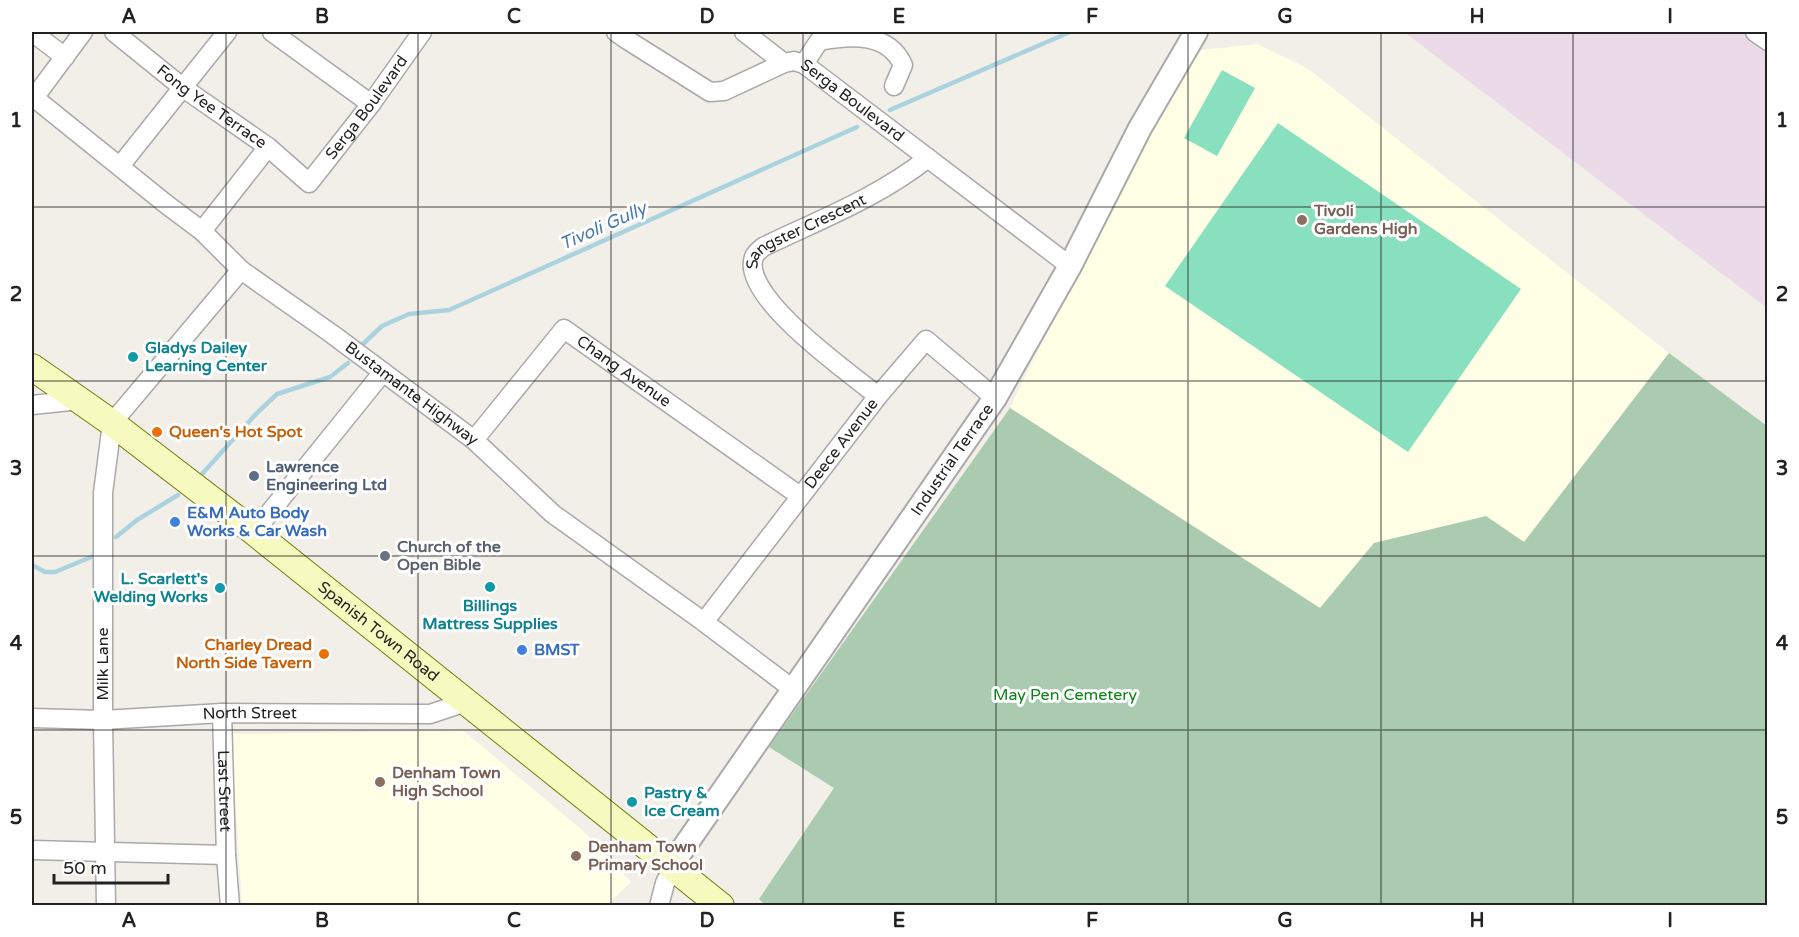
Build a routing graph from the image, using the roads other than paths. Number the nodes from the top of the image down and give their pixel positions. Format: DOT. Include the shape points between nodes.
graph roads {
  1 [pos="32,32"];
  2 [pos="83,32"];
  3 [pos="114,32"];
  4 [pos="227,32"];
  5 [pos="272,32"];
  6 [pos="422,32"];
  7 [pos="616,32"];
  8 [pos="744,32"];
  9 [pos="1196,32"];
  10 [pos="1755,32"];
  11 [pos="1767,41"];
  12 [pos="65,57"];
  13 [pos="784,63"];
  14 [pos="804,64"];
  15 [pos="894,86"];
  16 [pos="182,87"];
  17 [pos="33,97"];
  18 [pos="371,104"];
  19 [pos="268,147"];
  20 [pos="928,158"];
  21 [pos="120,166"];
  22 [pos="309,183"];
  23 [pos="202,231"];
  24 [pos="1070,267"];
  25 [pos="241,270"];
  26 [pos="32,367"];
  27 [pos="383,372"];
  28 [pos="878,396"];
  29 [pos="995,398"];
  30 [pos="80,400"];
  31 [pos="32,405"];
  32 [pos="112,423"];
  33 [pos="474,440"];
  34 [pos="800,496"];
  35 [pos="254,532"];
  36 [pos="704,622"];
  37 [pos="794,690"];
  38 [pos="466,702"];
  39 [pos="222,713"];
  40 [pos="32,718"];
  41 [pos="103,720"];
  42 [pos="32,850"];
  43 [pos="106,850"];
  44 [pos="226,855"];
  45 [pos="673,867"];
  46 [pos="106,906"];
  47 [pos="230,906"];
  48 [pos="659,906"];
  49 [pos="721,906"];
  1 -- 12 [label="street"];
  2 -- 12 [label="street"];
  3 -- 16 [label="street, Fong Yee Terrace"];
  4 -- 16 [label="street"];
  5 -- 18 [label="street"];
  6 -- 18 [label="street, Serga Boulevard"];
  7 -- 13 [label="street, Serga Boulevard" via="710,92 724,91"];
  8 -- 13 [label="street"];
  9 -- 24 [label="street, Industrial Terrace" via="1140,128"];
  10 -- 11 [label="street"];
  12 -- 17 [label="street"];
  13 -- 14 [label="street, Serga Boulevard"];
  14 -- 15 [label="street" via="819,41 839,37 877,39 898,53 903,65"];
  14 -- 20 [label="street, Serga Boulevard"];
  16 -- 19 [label="street, Fong Yee Terrace"];
  16 -- 21 [label="street"];
  17 -- 21 [label="street, Bustamante Highway"];
  18 -- 22 [label="street, Serga Boulevard"];
  19 -- 22 [label="street, Fong Yee Terrace"];
  19 -- 23 [label="street"];
  20 -- 24 [label="street, Serga Boulevard"];
  20 -- 28 [label="street, Sangster Crescent" via="882,190 763,247 754,255 752,266 760,291 792,326"];
  21 -- 23 [label="street, Bustamante Highway"];
  23 -- 25 [label="street, Bustamante Highway"];
  24 -- 29 [label="street, Industrial Terrace"];
  25 -- 27 [label="street, Bustamante Highway"];
  25 -- 32 [label="street"];
  26 -- 30 [label="main road, Spanish Town Road"];
  27 -- 33 [label="street, Bustamante Highway"];
  27 -- 35 [label="street"];
  28 -- 29 [label="street, Deece Avenue" via="926,340"];
  28 -- 34 [label="street, Deece Avenue"];
  29 -- 37 [label="street, Industrial Terrace"];
  30 -- 31 [label="street"];
  30 -- 32 [label="main road, Spanish Town Road"];
  32 -- 35 [label="main road, Spanish Town Road"];
  32 -- 41 [label="street, Milk Lane" via="103,493"];
  33 -- 34 [label="street, Chang Avenue" via="564,329"];
  33 -- 36 [label="street, Bustamante Highway" via="553,514"];
  34 -- 36 [label="street, Deece Avenue"];
  35 -- 38 [label="main road, Spanish Town Road"];
  36 -- 37 [label="street, Bustamante Highway"];
  37 -- 45 [label="street, Industrial Terrace"];
  38 -- 39 [label="street, North Street" via="430,714"];
  38 -- 45 [label="main road, Spanish Town Road"];
  39 -- 41 [label="street, North Street"];
  39 -- 44 [label="street, Last Street"];
  40 -- 41 [label="street, North Street"];
  41 -- 43 [label="street, Milk Lane"];
  42 -- 43 [label="street"];
  43 -- 44 [label="street"];
  43 -- 46 [label="street, Milk Lane"];
  44 -- 47 [label="street, Last Street"];
  45 -- 48 [label="street"];
  45 -- 49 [label="main road, Spanish Town Road"];
}
